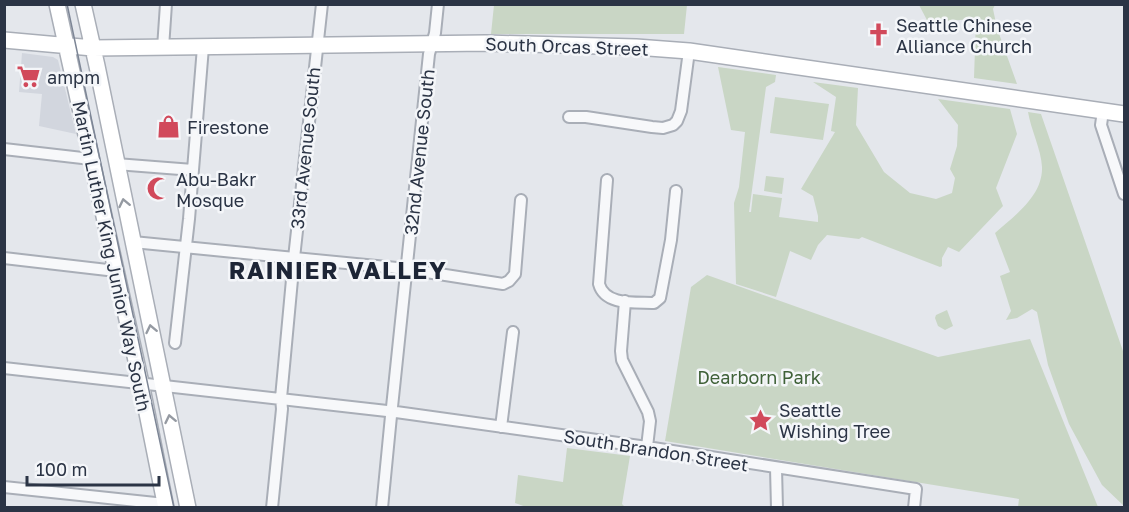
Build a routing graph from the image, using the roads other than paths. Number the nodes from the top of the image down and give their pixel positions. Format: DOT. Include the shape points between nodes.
graph roads {
  1 [pos="57,4"];
  2 [pos="83,4"];
  3 [pos="166,4"];
  4 [pos="322,4"];
  5 [pos="438,4"];
  6 [pos="4,40"];
  7 [pos="431,43"];
  8 [pos="316,44"];
  9 [pos="67,47"];
  10 [pos="203,47"];
  11 [pos="93,48"];
  12 [pos="163,48"];
  13 [pos="689,51"];
  14 [pos="1103,111"];
  15 [pos="1125,114"];
  16 [pos="569,117"];
  17 [pos="4,150"];
  18 [pos="91,159"];
  19 [pos="116,164"];
  20 [pos="193,170"];
  21 [pos="607,180"];
  22 [pos="676,191"];
  23 [pos="1125,194"];
  24 [pos="521,200"];
  25 [pos="133,242"];
  26 [pos="186,246"];
  27 [pos="4,258"];
  28 [pos="294,258"];
  29 [pos="407,269"];
  30 [pos="116,271"];
  31 [pos="625,301"];
  32 [pos="513,332"];
  33 [pos="175,343"];
  34 [pos="4,368"];
  35 [pos="141,383"];
  36 [pos="163,386"];
  37 [pos="281,398"];
  38 [pos="392,411"];
  39 [pos="501,427"];
  40 [pos="647,447"];
  41 [pos="776,468"];
  42 [pos="4,488"];
  43 [pos="165,506"];
  44 [pos="188,507"];
  45 [pos="272,507"];
  46 [pos="382,507"];
  47 [pos="777,507"];
  48 [pos="914,507"];
  1 -- 9 [label="street, Martin Luther King Junior Way South"];
  2 -- 11 [label="street, Martin Luther King Junior Way South"];
  3 -- 12 [label="street"];
  4 -- 8 [label="street, 33rd Avenue South"];
  5 -- 7 [label="street, 32nd Avenue South"];
  6 -- 9 [label="street, South Orcas Street"];
  7 -- 8 [label="street, South Orcas Street"];
  7 -- 13 [label="street, South Orcas Street"];
  7 -- 29 [label="street, 32nd Avenue South"];
  8 -- 10 [label="street, South Orcas Street"];
  8 -- 28 [label="street, 33rd Avenue South"];
  9 -- 11 [label="street, South Orcas Street"];
  9 -- 18 [label="street, Martin Luther King Junior Way South"];
  10 -- 12 [label="street, South Orcas Street"];
  10 -- 20 [label="street"];
  11 -- 12 [label="street, South Orcas Street"];
  11 -- 19 [label="street, Martin Luther King Junior Way South"];
  13 -- 14 [label="street, South Orcas Street"];
  13 -- 16 [label="street" via="681,111 672,125 663,128"];
  14 -- 15 [label="street, South Orcas Street"];
  14 -- 23 [label="street" via="1101,125"];
  17 -- 18 [label="street"];
  18 -- 30 [label="street, Martin Luther King Junior Way South"];
  19 -- 20 [label="street"];
  25 -- 19 [label="street, Martin Luther King Junior Way South, one-way"];
  20 -- 26 [label="street"];
  21 -- 31 [label="street" via="598,284 606,297"];
  22 -- 31 [label="street" via="660,297 654,303"];
  24 -- 29 [label="street" via="515,274 509,281 503,284"];
  25 -- 26 [label="street"];
  36 -- 25 [label="street, Martin Luther King Junior Way South, one-way"];
  26 -- 28 [label="street"];
  26 -- 33 [label="street"];
  27 -- 30 [label="street"];
  28 -- 29 [label="street"];
  28 -- 37 [label="street, 33rd Avenue South"];
  29 -- 38 [label="street, 32nd Avenue South"];
  30 -- 35 [label="street, Martin Luther King Junior Way South"];
  31 -- 40 [label="street" via="622,360 648,412"];
  32 -- 39 [label="street"];
  34 -- 35 [label="street, South Brandon Street"];
  35 -- 36 [label="street, South Brandon Street"];
  35 -- 43 [label="street, Martin Luther King Junior Way South"];
  36 -- 37 [label="street, South Brandon Street"];
  44 -- 36 [label="street, Martin Luther King Junior Way South, one-way"];
  37 -- 38 [label="street, South Brandon Street"];
  37 -- 45 [label="street, 33rd Avenue South"];
  38 -- 39 [label="street, South Brandon Street"];
  38 -- 46 [label="street, 32nd Avenue South"];
  39 -- 40 [label="street, South Brandon Street"];
  40 -- 41 [label="street, South Brandon Street"];
  41 -- 47 [label="street"];
  41 -- 48 [label="street, South Brandon Street" via="916,489"];
  42 -- 43 [label="street"];
}
